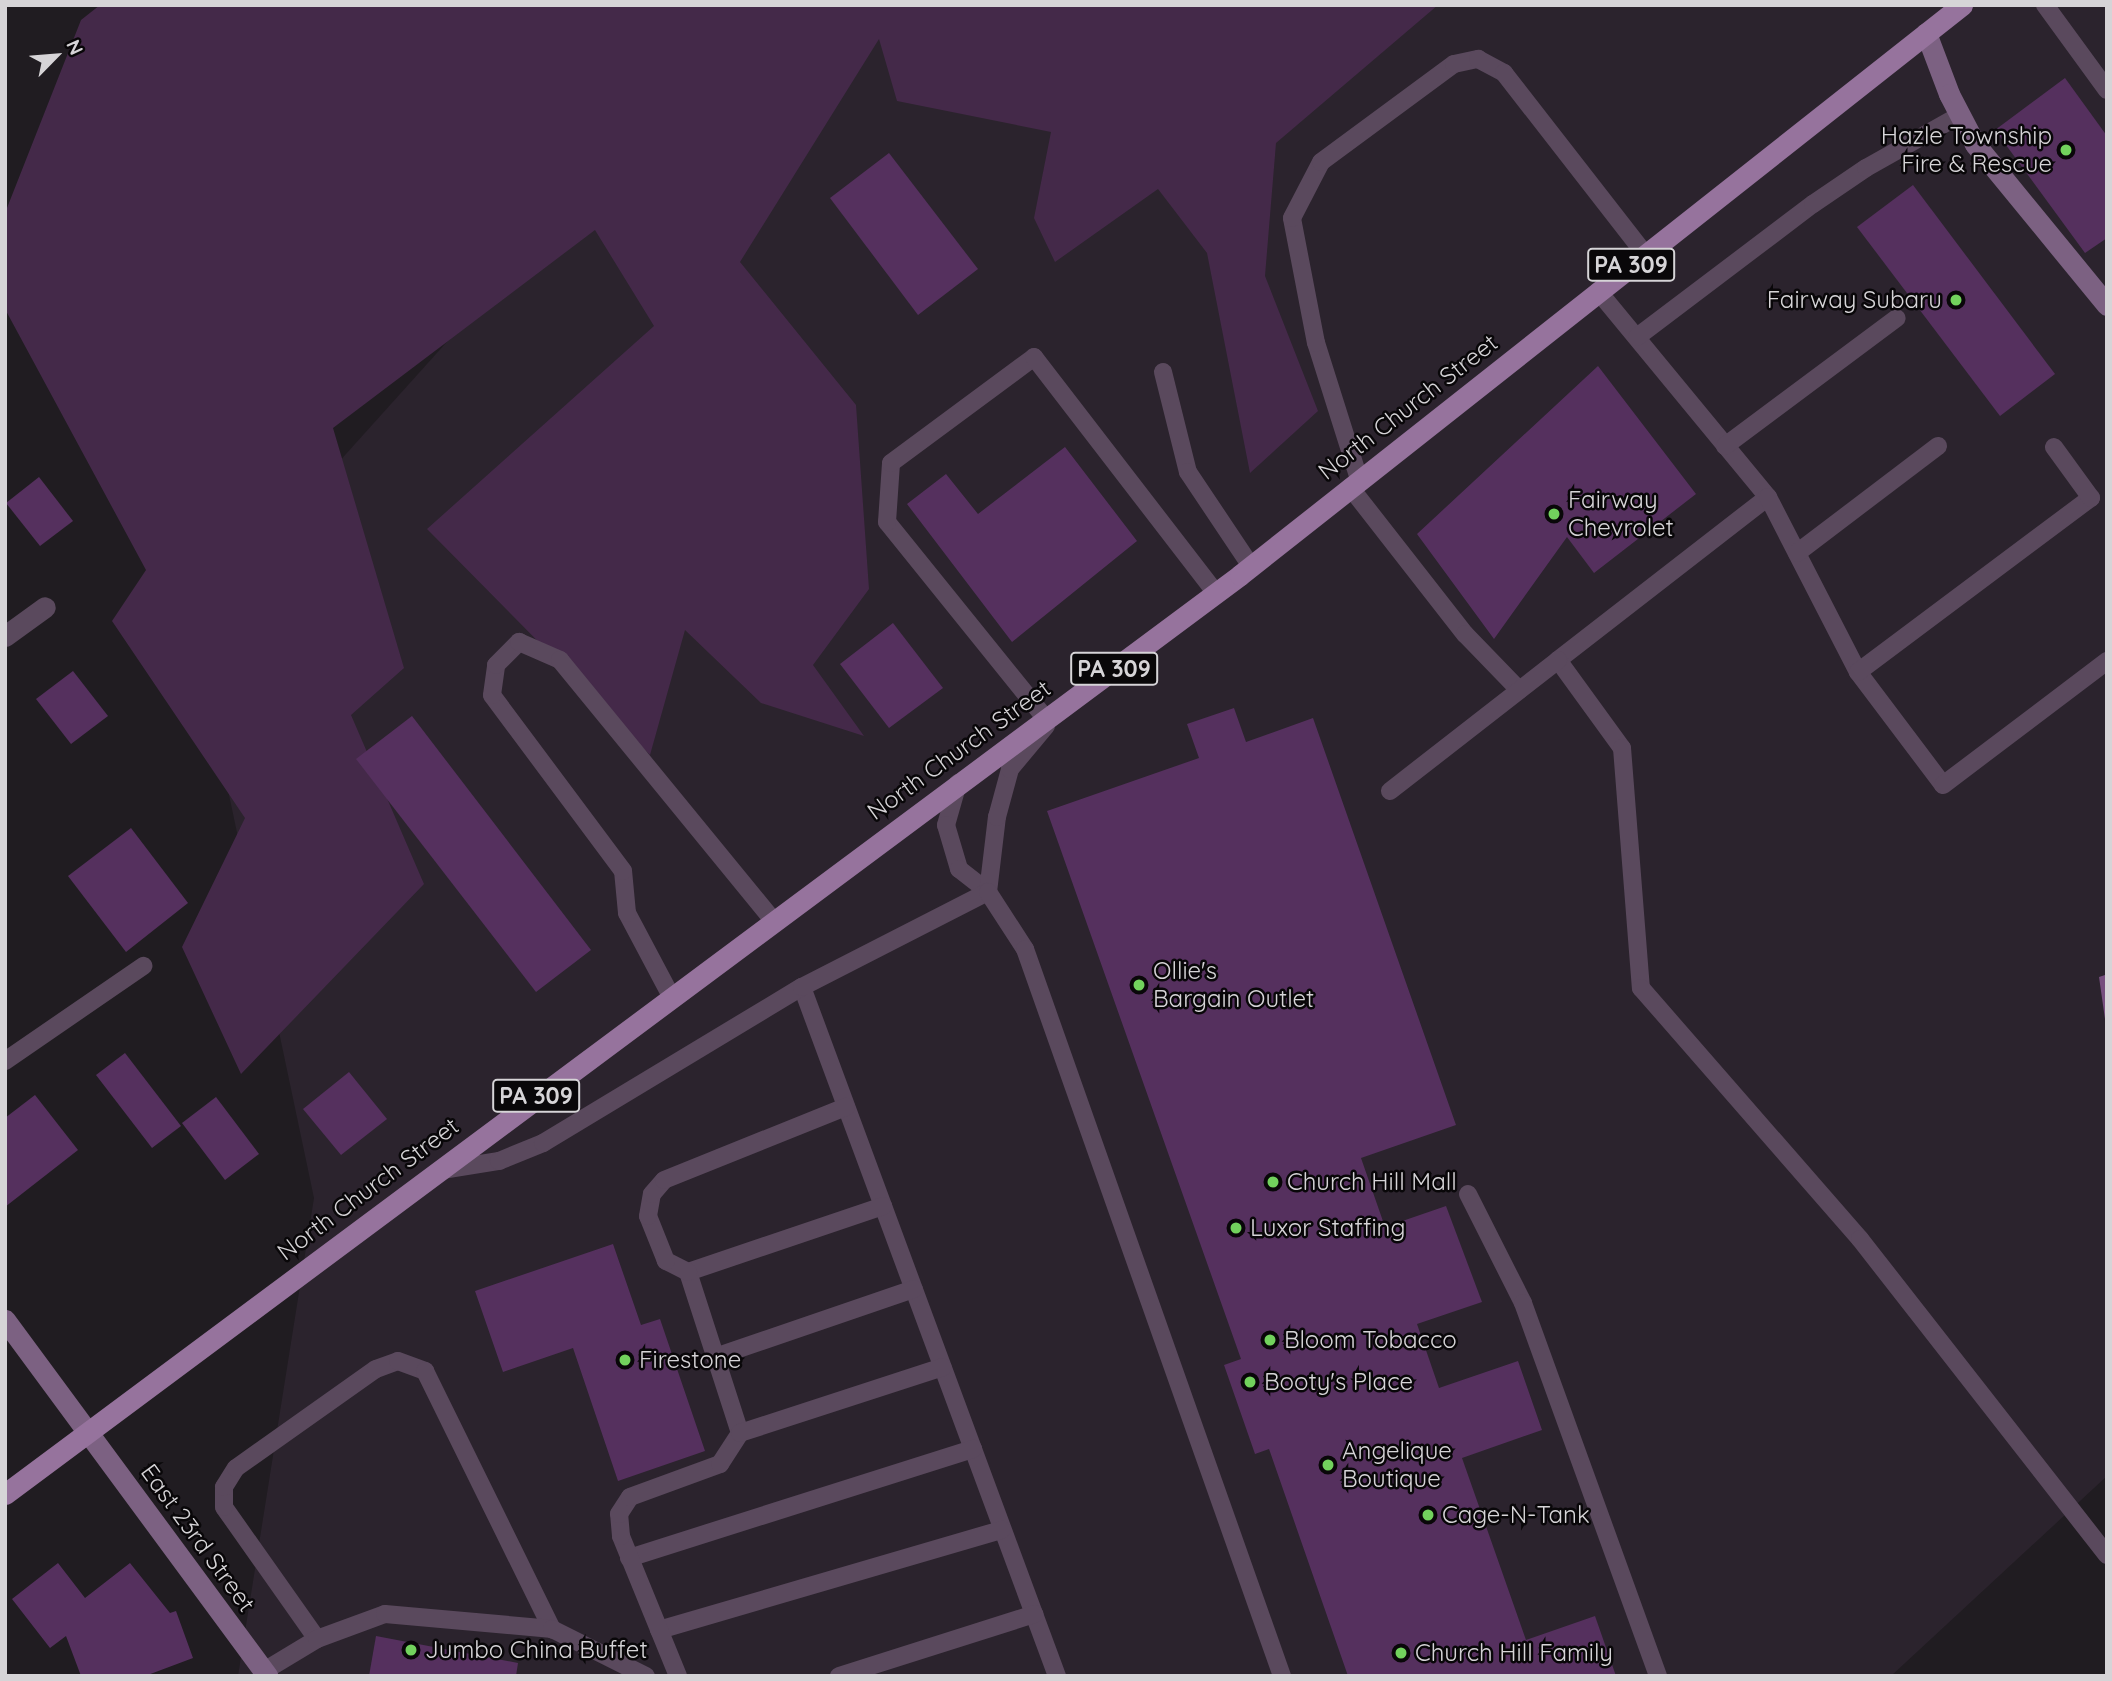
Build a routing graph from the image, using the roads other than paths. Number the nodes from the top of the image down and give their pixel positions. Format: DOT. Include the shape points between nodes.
graph roads {
  1 [pos="1962,5"];
  2 [pos="2049,7"];
  3 [pos="1927,33"];
  4 [pos="2107,90"];
  5 [pos="1960,115"];
  6 [pos="1645,254"];
  7 [pos="1598,291"];
  8 [pos="2107,305"];
  9 [pos="1897,318"];
  10 [pos="1637,337"];
  11 [pos="1163,372"];
  12 [pos="1725,446"];
  13 [pos="1938,446"];
  14 [pos="2054,447"];
  15 [pos="1354,483"];
  16 [pos="1768,497"];
  17 [pos="1797,553"];
  18 [pos="1246,570"];
  19 [pos="1216,593"];
  20 [pos="45,607"];
  21 [pos="5,636"];
  22 [pos="1558,660"];
  23 [pos="2107,661"];
  24 [pos="1858,672"];
  25 [pos="1519,690"];
  26 [pos="1064,706"];
  27 [pos="1046,719"];
  28 [pos="958,783"];
  29 [pos="1390,791"];
  30 [pos="988,892"];
  31 [pos="774,920"];
  32 [pos="143,966"];
  33 [pos="802,987"];
  34 [pos="671,996"];
  35 [pos="5,1061"];
  36 [pos="846,1108"];
  37 [pos="436,1171"];
  38 [pos="1468,1194"];
  39 [pos="883,1206"];
  40 [pos="688,1272"];
  41 [pos="914,1289"];
  42 [pos="5,1320"];
  43 [pos="715,1357"];
  44 [pos="943,1367"];
  45 [pos="86,1431"];
  46 [pos="740,1433"];
  47 [pos="973,1449"];
  48 [pos="5,1494"];
  49 [pos="1002,1530"];
  50 [pos="2107,1555"];
  51 [pos="629,1558"];
  52 [pos="1034,1614"];
  53 [pos="552,1629"];
  54 [pos="660,1630"];
  55 [pos="317,1639"];
  56 [pos="265,1673"];
  57 [pos="646,1676"];
  58 [pos="678,1676"];
  59 [pos="839,1676"];
  60 [pos="1057,1676"];
  61 [pos="1282,1676"];
  62 [pos="1658,1676"];
  1 -- 3 [label="main road, North Church Street / PA 309"];
  2 -- 4 [label="lane"];
  3 -- 5 [label="street"];
  3 -- 6 [label="main road, North Church Street / PA 309"];
  5 -- 8 [label="street" via="1975,144"];
  5 -- 10 [label="lane" via="1824,197"];
  6 -- 7 [label="main road, North Church Street / PA 309"];
  6 -- 15 [label="lane" via="1504,74 1479,59 1454,64 1321,162 1292,218 1316,343"];
  7 -- 10 [label="lane"];
  7 -- 15 [label="main road, North Church Street / PA 309"];
  9 -- 12 [label="lane"];
  10 -- 12 [label="lane"];
  11 -- 18 [label="lane" via="1188,472"];
  12 -- 16 [label="lane"];
  13 -- 17 [label="lane"];
  14 -- 24 [label="lane" via="2091,498"];
  15 -- 18 [label="main road, North Church Street / PA 309"];
  15 -- 25 [label="lane" via="1465,634"];
  16 -- 17 [label="lane"];
  16 -- 22 [label="lane"];
  17 -- 24 [label="lane"];
  18 -- 19 [label="main road, North Church Street / PA 309"];
  19 -- 26 [label="main road, North Church Street / PA 309"];
  19 -- 27 [label="lane" via="1034,357 891,463 887,522"];
  20 -- 21 [label="street"];
  22 -- 25 [label="lane"];
  22 -- 50 [label="lane" via="1622,748 1641,988 1860,1239"];
  23 -- 24 [label="lane" via="1943,785"];
  25 -- 29 [label="lane"];
  26 -- 27 [label="main road, North Church Street / PA 309"];
  26 -- 30 [label="lane" via="1010,769"];
  27 -- 28 [label="main road, North Church Street / PA 309"];
  28 -- 30 [label="lane" via="946,825 959,869"];
  28 -- 31 [label="main road, North Church Street / PA 309"];
  30 -- 33 [label="lane"];
  30 -- 61 [label="lane" via="1025,949"];
  31 -- 34 [label="main road, North Church Street / PA 309"];
  31 -- 34 [label="lane" via="560,660 519,642 496,665 492,695 623,871 627,913"];
  32 -- 35 [label="lane"];
  33 -- 36 [label="lane"];
  33 -- 37 [label="lane" via="543,1143 499,1161"];
  34 -- 37 [label="main road, North Church Street / PA 309"];
  36 -- 39 [label="lane"];
  36 -- 40 [label="lane" via="664,1180 653,1194 648,1216 666,1261"];
  37 -- 45 [label="main road, North Church Street / PA 309"];
  38 -- 62 [label="lane" via="1523,1303"];
  39 -- 40 [label="lane"];
  39 -- 41 [label="lane"];
  40 -- 43 [label="lane"];
  41 -- 43 [label="lane"];
  41 -- 44 [label="lane"];
  42 -- 45 [label="street, East 23rd Street"];
  43 -- 46 [label="lane"];
  44 -- 46 [label="lane"];
  44 -- 47 [label="lane"];
  45 -- 48 [label="main road, North Church Street / PA 309"];
  45 -- 56 [label="street, East 23rd Street"];
  46 -- 51 [label="lane" via="720,1464 630,1497 619,1514"];
  47 -- 49 [label="lane"];
  47 -- 51 [label="lane"];
  49 -- 52 [label="lane"];
  49 -- 54 [label="lane"];
  51 -- 54 [label="lane"];
  52 -- 59 [label="lane"];
  52 -- 60 [label="lane"];
  53 -- 55 [label="lane" via="385,1614"];
  53 -- 55 [label="lane" via="425,1371 398,1361 376,1369 236,1468 224,1487 224,1507"];
  53 -- 57 [label="lane"];
  54 -- 58 [label="lane"];
  55 -- 56 [label="lane"];
}
